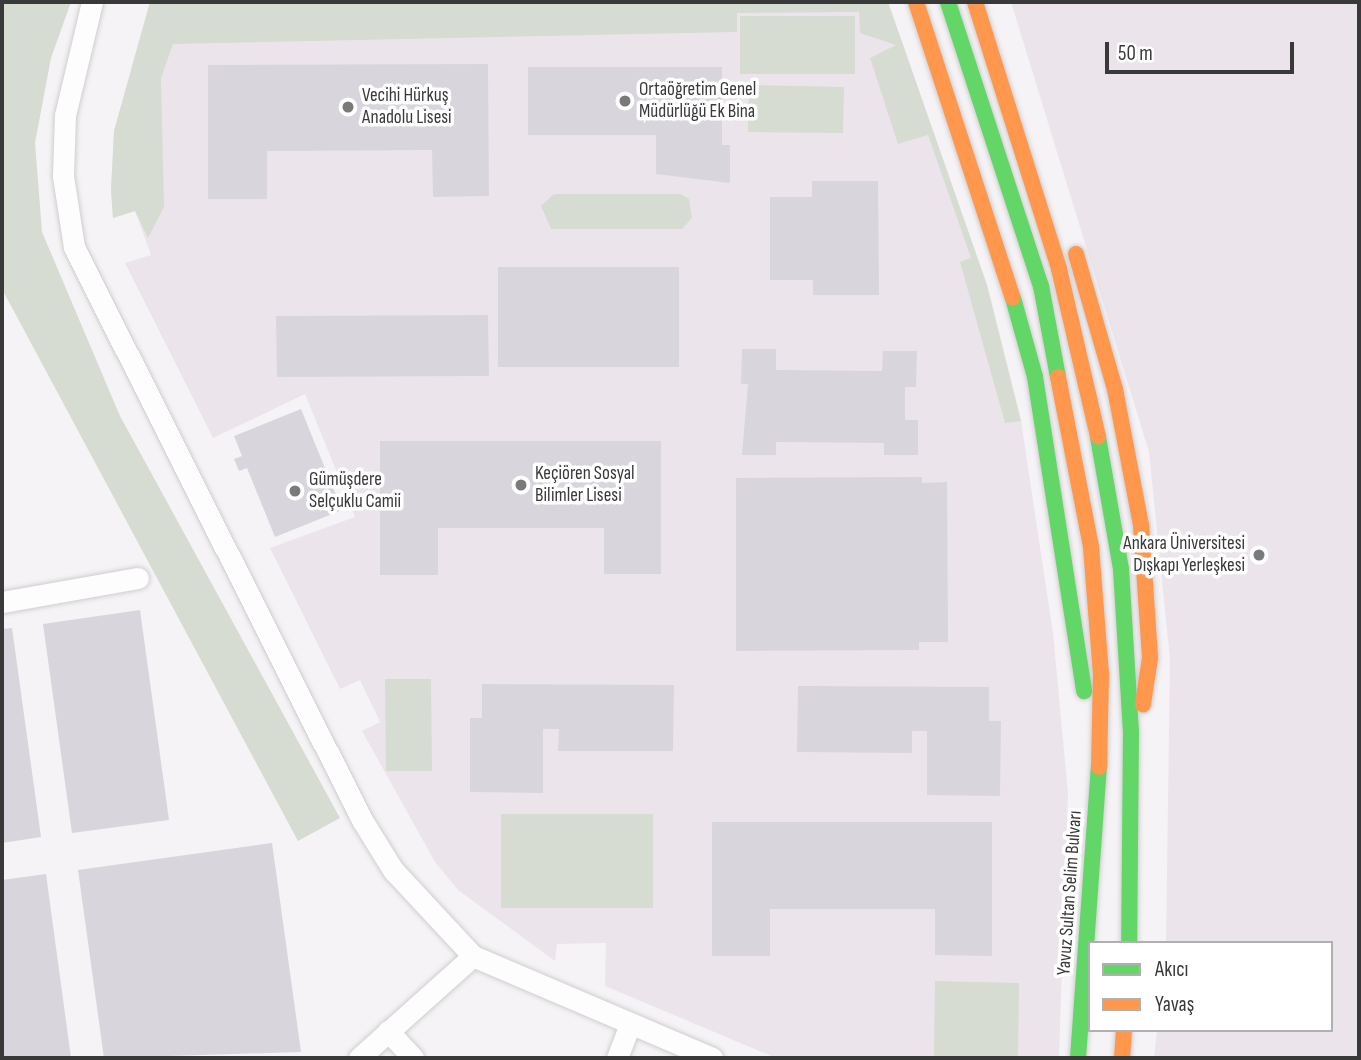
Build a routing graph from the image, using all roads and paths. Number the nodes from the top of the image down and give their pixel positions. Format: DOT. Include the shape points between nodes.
graph roads {
  1 [pos="92,2"];
  2 [pos="916,2"];
  3 [pos="948,2"];
  4 [pos="975,2"];
  5 [pos="1070,235"];
  6 [pos="138,578"];
  7 [pos="2,602"];
  8 [pos="1100,731"];
  9 [pos="1131,731"];
  10 [pos="1129,941"];
  11 [pos="473,956"];
  12 [pos="629,1027"];
  13 [pos="388,1031"];
  14 [pos="1124,1032"];
  15 [pos="359,1058"];
  16 [pos="413,1058"];
  17 [pos="617,1058"];
  18 [pos="712,1058"];
  19 [pos="1078,1058"];
  20 [pos="1122,1058"];
  1 -- 11 [label="street" via="71,81 63,147 66,210 83,273 362,820 393,870"];
  2 -- 8 [label="main road" via="997,237 1035,377 1085,702"];
  3 -- 8 [label="main road, Yavuz Sultan Selim Bulvarı" via="1018,208 1060,362 1097,599"];
  4 -- 9 [label="main road" via="1092,400 1121,569"];
  5 -- 9 [label="main road" via="1115,389 1141,525 1150,658 1146,698"];
  6 -- 7 [label="street"];
  8 -- 19 [label="main road, Yavuz Sultan Selim Bulvarı"];
  9 -- 10 [label="main road"];
  11 -- 12 [label="street"];
  11 -- 13 [label="street"];
  12 -- 17 [label="street"];
  12 -- 18 [label="street"];
  13 -- 15 [label="street"];
  13 -- 16 [label="street"];
  14 -- 20 [label="main road"];
}
